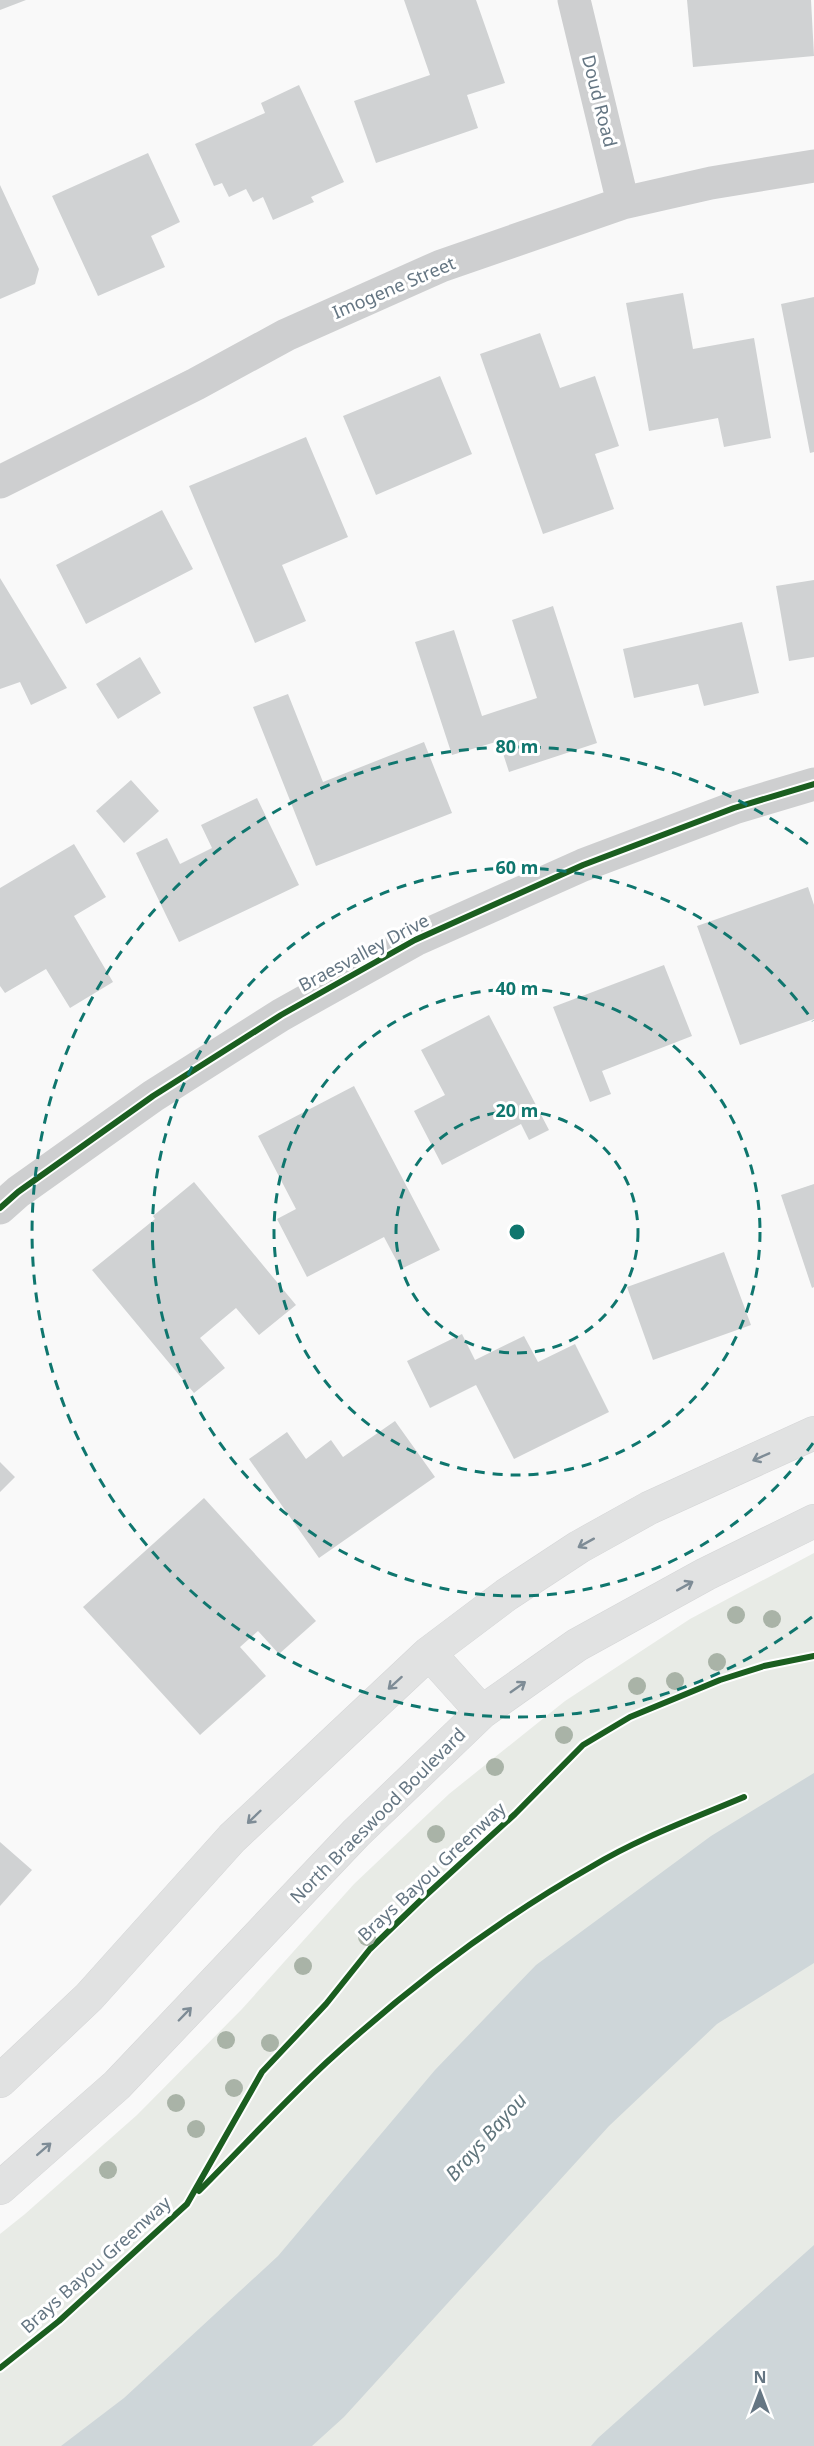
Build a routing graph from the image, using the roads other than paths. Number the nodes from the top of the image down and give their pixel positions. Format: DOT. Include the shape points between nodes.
graph roads {
  1 [pos="574,0"];
  2 [pos="814,166"];
  3 [pos="623,203"];
  4 [pos="0,482"];
  5 [pos="814,784"];
  6 [pos="0,1208"];
  7 [pos="814,1433"];
  8 [pos="814,1521"];
  9 [pos="429,1653"];
  10 [pos="482,1712"];
  11 [pos="0,2081"];
  12 [pos="0,2188"];
  1 -- 3 [label="street, Doud Road"];
  2 -- 3 [label="street, Imogene Street"];
  3 -- 4 [label="street, Imogene Street" via="441,266 286,335"];
  5 -- 6 [label="street, Braesvalley Drive" via="734,808 583,865 416,940 281,1015 153,1096"];
  7 -- 9 [label="main road, one-way" via="649,1508 579,1547"];
  10 -- 8 [label="main road, North Braeswood Boulevard, one-way" via="577,1645 706,1574"];
  9 -- 10 [label="main road"];
  9 -- 11 [label="main road, one-way" via="232,1838 89,1997"];
  12 -- 10 [label="main road, North Braeswood Boulevard, one-way" via="117,2085 356,1833"];
}
